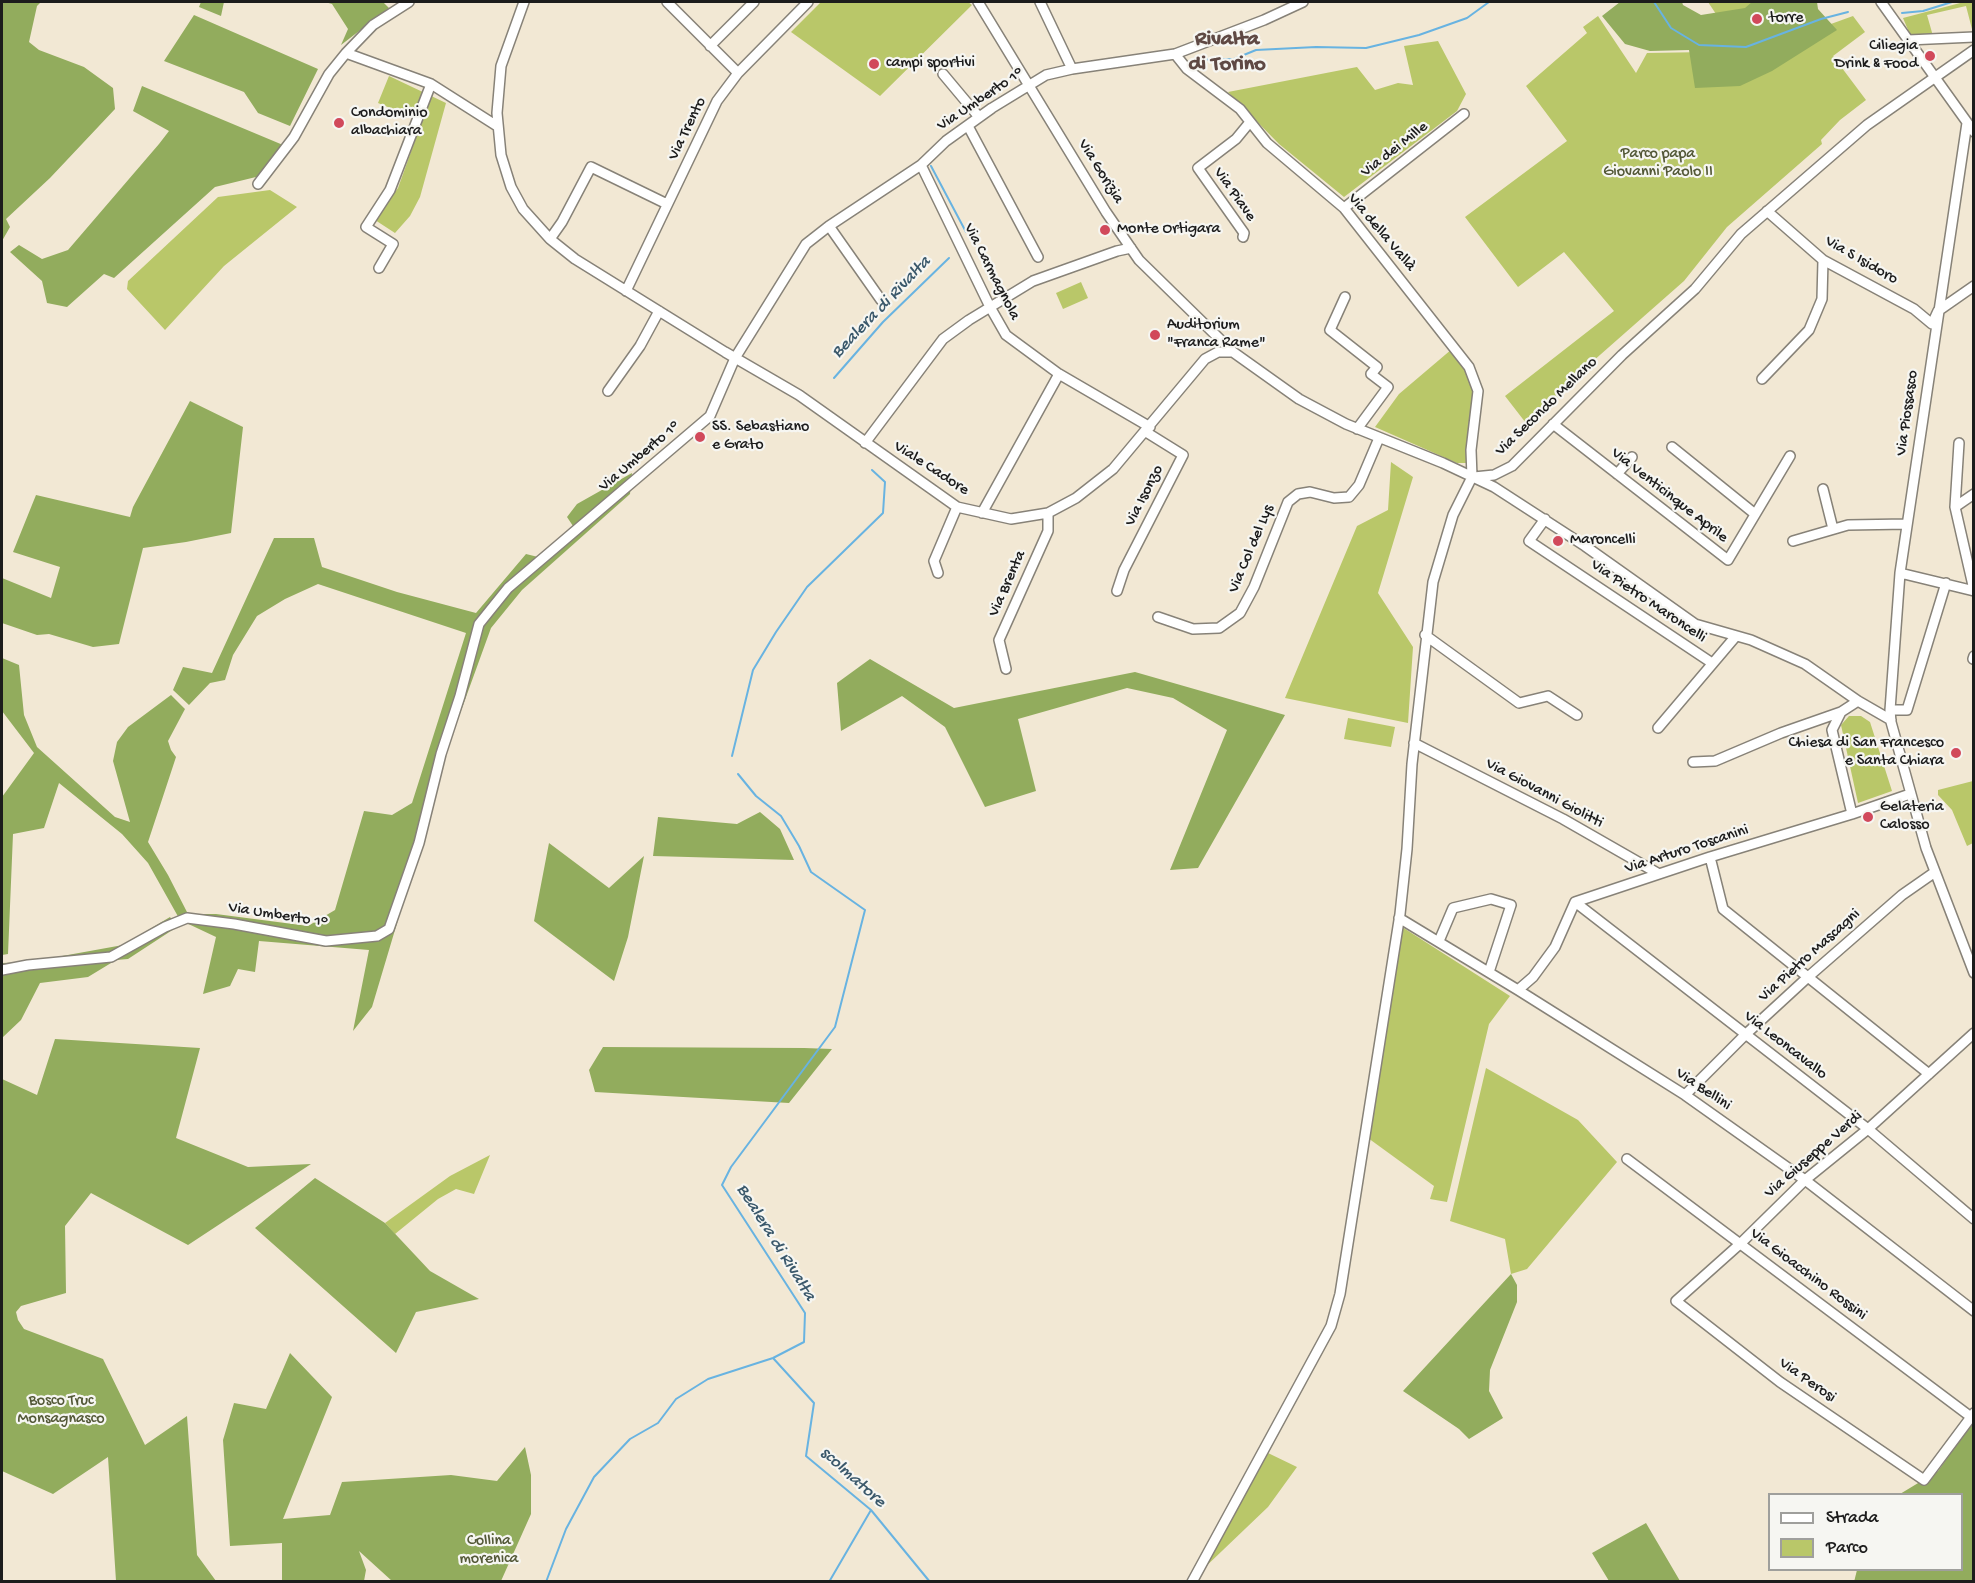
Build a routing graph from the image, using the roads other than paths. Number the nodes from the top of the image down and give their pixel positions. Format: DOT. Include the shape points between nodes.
graph roads {
  1 [pos="409,2"];
  2 [pos="524,2"];
  3 [pos="667,2"];
  4 [pos="754,2"];
  5 [pos="808,2"];
  6 [pos="978,2"];
  7 [pos="1040,2"];
  8 [pos="1304,2"];
  9 [pos="1883,5"];
  10 [pos="1974,37"];
  11 [pos="1908,40"];
  12 [pos="711,46"];
  13 [pos="1974,50"];
  14 [pos="346,53"];
  15 [pos="1175,54"];
  16 [pos="1072,69"];
  17 [pos="738,73"];
  18 [pos="943,74"];
  19 [pos="1934,77"];
  20 [pos="431,84"];
  21 [pos="1029,84"];
  22 [pos="1464,114"];
  23 [pos="979,117"];
  24 [pos="1250,122"];
  25 [pos="1967,123"];
  26 [pos="497,126"];
  27 [pos="968,126"];
  28 [pos="1974,132"];
  29 [pos="921,165"];
  30 [pos="258,184"];
  31 [pos="667,204"];
  32 [pos="1344,208"];
  33 [pos="1767,211"];
  34 [pos="829,226"];
  35 [pos="1243,237"];
  36 [pos="550,239"];
  37 [pos="1131,248"];
  38 [pos="1038,257"];
  39 [pos="1823,260"];
  40 [pos="379,268"];
  41 [pos="1974,286"];
  42 [pos="626,291"];
  43 [pos="1345,297"];
  44 [pos="881,300"];
  45 [pos="990,307"];
  46 [pos="658,311"];
  47 [pos="1938,311"];
  48 [pos="1233,352"];
  49 [pos="735,358"];
  50 [pos="1059,374"];
  51 [pos="1762,379"];
  52 [pos="608,390"];
  53 [pos="1553,424"];
  54 [pos="1148,429"];
  55 [pos="1358,429"];
  56 [pos="1379,438"];
  57 [pos="865,443"];
  58 [pos="1959,443"];
  59 [pos="1672,447"];
  60 [pos="1790,456"];
  61 [pos="1632,457"];
  62 [pos="1617,474"];
  63 [pos="1472,477"];
  64 [pos="1823,489"];
  65 [pos="1974,494"];
  66 [pos="957,507"];
  67 [pos="1955,507"];
  68 [pos="982,513"];
  69 [pos="1048,513"];
  70 [pos="1755,514"];
  71 [pos="1545,519"];
  72 [pos="1907,524"];
  73 [pos="1833,529"];
  74 [pos="1793,541"];
  75 [pos="938,573"];
  76 [pos="1900,573"];
  77 [pos="1946,583"];
  78 [pos="1974,590"];
  79 [pos="1117,591"];
  80 [pos="1158,616"];
  81 [pos="1425,635"];
  82 [pos="1736,636"];
  83 [pos="1712,663"];
  84 [pos="1006,669"];
  85 [pos="1858,701"];
  86 [pos="1890,710"];
  87 [pos="1841,712"];
  88 [pos="1577,716"];
  89 [pos="1891,720"];
  90 [pos="1659,728"];
  91 [pos="1414,743"];
  92 [pos="1693,762"];
  93 [pos="1910,794"];
  94 [pos="1852,814"];
  95 [pos="1710,857"];
  96 [pos="1935,872"];
  97 [pos="1659,874"];
  98 [pos="1575,902"];
  99 [pos="1399,918"];
  100 [pos="1439,941"];
  101 [pos="2,970"];
  102 [pos="1489,972"];
  103 [pos="1974,973"];
  104 [pos="1808,977"];
  105 [pos="1518,990"];
  106 [pos="1974,1033"];
  107 [pos="1746,1034"];
  108 [pos="1929,1074"];
  109 [pos="1685,1095"];
  110 [pos="1868,1129"];
  111 [pos="1627,1159"];
  112 [pos="1805,1180"];
  113 [pos="1974,1219"];
  114 [pos="1741,1243"];
  115 [pos="1676,1301"];
  116 [pos="1974,1311"];
  117 [pos="1972,1415"];
  118 [pos="1192,1581"];
  1 -- 14 [label="street" via="373,26"];
  2 -- 26 [label="street, Viale Cadore" via="501,66"];
  3 -- 12 [label="street"];
  4 -- 12 [label="street"];
  5 -- 17 [label="street, Via Trento"];
  6 -- 21 [label="street, Via Gorizia"];
  7 -- 16 [label="street"];
  8 -- 15 [label="street, Via Umberto 1°"];
  9 -- 11 [label="street"];
  10 -- 11 [label="street"];
  11 -- 19 [label="street"];
  12 -- 17 [label="street"];
  13 -- 19 [label="street, Via Secondo Mellano"];
  14 -- 20 [label="street"];
  14 -- 30 [label="street" via="329,74 294,137"];
  15 -- 16 [label="street, Via Umberto 1°"];
  15 -- 24 [label="street, Via della Vallà" via="1187,69"];
  16 -- 21 [label="street, Via Umberto 1°"];
  17 -- 31 [label="street, Via Trento" via="717,101"];
  18 -- 23 [label="street"];
  19 -- 25 [label="street"];
  19 -- 33 [label="street, Via Secondo Mellano" via="1867,124"];
  20 -- 26 [label="street"];
  20 -- 40 [label="street" via="390,190 366,227 393,244"];
  21 -- 23 [label="street, Via Umberto 1°"];
  21 -- 37 [label="street, Via Gorizia"];
  22 -- 32 [label="street, Via dei Mille"];
  23 -- 27 [label="street, Via Umberto 1°"];
  24 -- 32 [label="street, Via della Vallà" via="1267,143"];
  24 -- 35 [label="street, Via Piave" via="1236,139 1198,168 1244,233"];
  25 -- 28 [label="street"];
  25 -- 47 [label="street, Via Piossasco"];
  26 -- 36 [label="street, Viale Cadore" via="511,187 523,209"];
  27 -- 29 [label="street, Via Umberto 1°"];
  27 -- 38 [label="street"];
  29 -- 34 [label="street, Via Umberto 1°"];
  29 -- 45 [label="street, Via Carmagnola"];
  31 -- 36 [label="street" via="591,167"];
  31 -- 42 [label="street, Via Trento"];
  32 -- 63 [label="street, Via della Vallà" via="1469,367 1478,391"];
  33 -- 39 [label="street, Via S Isidoro"];
  33 -- 53 [label="street, Via Secondo Mellano" via="1741,234 1695,289"];
  34 -- 44 [label="street"];
  34 -- 49 [label="street, Via Umberto 1°" via="806,244"];
  36 -- 42 [label="street, Viale Cadore"];
  37 -- 45 [label="street" via="1033,281"];
  37 -- 48 [label="street, Via Gorizia"];
  39 -- 47 [label="street, Via S Isidoro" via="1914,309 1932,324"];
  39 -- 51 [label="street" via="1822,299 1809,330"];
  41 -- 47 [label="street"];
  42 -- 46 [label="street, Viale Cadore"];
  43 -- 55 [label="street" via="1330,330 1377,367 1371,374 1388,387"];
  45 -- 50 [label="street, Via Carmagnola" via="1006,335"];
  45 -- 57 [label="street" via="943,339"];
  46 -- 49 [label="street, Viale Cadore"];
  46 -- 52 [label="street"];
  47 -- 72 [label="street, Via Piossasco"];
  48 -- 54 [label="street, Viale Cadore" via="1218,352 1206,359"];
  48 -- 55 [label="street, Via Gorizia" via="1299,399"];
  49 -- 57 [label="street, Viale Cadore" via="799,395"];
  49 -- 101 [label="street, Via Umberto 1°" via="710,416 508,588 479,624 419,843 389,929 377,936 326,941 186,918 111,957"];
  50 -- 54 [label="street, Via Carmagnola"];
  50 -- 68 [label="street"];
  53 -- 62 [label="street, Via Venticinque Aprile"];
  53 -- 63 [label="street, Via Secondo Mellano" via="1512,466 1494,475"];
  54 -- 69 [label="street, Viale Cadore" via="1113,469 1076,498"];
  54 -- 79 [label="street, Via Isonzo" via="1183,455"];
  55 -- 56 [label="street, Via Gorizia"];
  56 -- 63 [label="street, Via Gorizia"];
  56 -- 80 [label="street, Via Col del Lys" via="1359,485 1349,497 1310,492 1298,494 1288,502 1254,587 1239,613 1220,627 1193,629"];
  57 -- 66 [label="street, Viale Cadore"];
  58 -- 67 [label="street"];
  59 -- 70 [label="street"];
  60 -- 70 [label="street, Via Venticinque Aprile"];
  61 -- 62 [label="street"];
  62 -- 70 [label="street, Via Venticinque Aprile" via="1728,560"];
  63 -- 71 [label="street, Via Pietro Maroncelli"];
  63 -- 81 [label="street" via="1454,515 1432,582"];
  64 -- 73 [label="street"];
  65 -- 67 [label="street"];
  66 -- 68 [label="street, Viale Cadore"];
  66 -- 75 [label="street" via="934,561"];
  67 -- 78 [label="street"];
  68 -- 69 [label="street, Viale Cadore" via="1011,519"];
  69 -- 84 [label="street, Via Brenta" via="1048,531 999,640"];
  71 -- 82 [label="street, Via Pietro Maroncelli" via="1695,624"];
  71 -- 83 [label="street, Via Pietro Maroncelli" via="1529,541"];
  72 -- 73 [label="street" via="1868,523"];
  72 -- 76 [label="street, Via Piossasco"];
  73 -- 74 [label="street"];
  76 -- 77 [label="street"];
  76 -- 86 [label="street, Via Piossasco"];
  77 -- 78 [label="street"];
  77 -- 86 [label="street" via="1907,710"];
  81 -- 88 [label="street" via="1519,703 1548,696"];
  81 -- 91 [label="street"];
  82 -- 83 [label="street"];
  82 -- 85 [label="street, Via Pietro Maroncelli" via="1805,664"];
  83 -- 90 [label="street"];
  85 -- 87 [label="street"];
  85 -- 89 [label="street, Via Pietro Maroncelli"];
  86 -- 89 [label="street, Via Piossasco"];
  87 -- 92 [label="street" via="1716,761"];
  87 -- 94 [label="street" via="1832,730"];
  89 -- 93 [label="street, Via Piossasco"];
  91 -- 97 [label="street, Via Giovanni Giolitti" via="1563,819"];
  91 -- 99 [label="street"];
  93 -- 94 [label="street, Via Arturo Toscanini"];
  93 -- 96 [label="street, Via Piossasco"];
  94 -- 95 [label="street, Via Arturo Toscanini"];
  95 -- 97 [label="street, Via Arturo Toscanini"];
  95 -- 104 [label="street" via="1723,909"];
  96 -- 103 [label="street, Via Piossasco"];
  96 -- 104 [label="street, Via Pietro Mascagni" via="1902,895"];
  97 -- 98 [label="street, Via Arturo Toscanini"];
  98 -- 105 [label="street" via="1555,946 1533,977"];
  98 -- 107 [label="street, Via Leoncavallo"];
  99 -- 100 [label="street, Via Bellini"];
  99 -- 118 [label="street" via="1342,1283 1331,1326"];
  100 -- 102 [label="street, Via Bellini"];
  100 -- 102 [label="street" via="1453,908 1491,899 1511,905"];
  102 -- 105 [label="street, Via Bellini"];
  104 -- 107 [label="street, Via Pietro Mascagni"];
  104 -- 108 [label="street"];
  105 -- 109 [label="street, Via Bellini"];
  106 -- 108 [label="street, Via Giuseppe Verdi"];
  107 -- 109 [label="street, Via Pietro Mascagni"];
  107 -- 110 [label="street, Via Leoncavallo"];
  108 -- 110 [label="street, Via Giuseppe Verdi"];
  109 -- 112 [label="street, Via Bellini"];
  110 -- 112 [label="street, Via Giuseppe Verdi"];
  110 -- 113 [label="street, Via Leoncavallo"];
  111 -- 114 [label="street, Via Gioacchino Rossini"];
  112 -- 114 [label="street, Via Giuseppe Verdi"];
  112 -- 116 [label="street, Via Bellini"];
  114 -- 115 [label="street, Via Giuseppe Verdi"];
  114 -- 117 [label="street, Via Gioacchino Rossini"];
  115 -- 117 [label="street, Via Perosi" via="1780,1382 1924,1480"];
}
